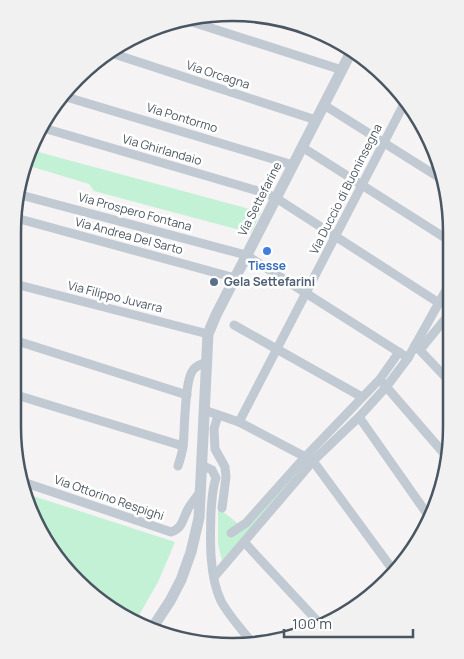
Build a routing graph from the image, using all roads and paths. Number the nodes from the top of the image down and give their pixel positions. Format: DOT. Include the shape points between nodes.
graph roads {
  1 [pos="200,24"];
  2 [pos="118,55"];
  3 [pos="349,57"];
  4 [pos="342,70"];
  5 [pos="70,98"];
  6 [pos="324,105"];
  7 [pos="402,108"];
  8 [pos="316,120"];
  9 [pos="47,130"];
  10 [pos="383,143"];
  11 [pos="302,147"];
  12 [pos="293,165"];
  13 [pos="436,175"];
  14 [pos="362,185"];
  15 [pos="24,196"];
  16 [pos="276,198"];
  17 [pos="22,220"];
  18 [pos="335,236"];
  19 [pos="443,236"];
  20 [pos="246,255"];
  21 [pos="235,278"];
  22 [pos="21,286"];
  23 [pos="306,292"];
  24 [pos="443,297"];
  25 [pos="440,303"];
  26 [pos="443,321"];
  27 [pos="234,326"];
  28 [pos="208,334"];
  29 [pos="21,342"];
  30 [pos="418,348"];
  31 [pos="276,349"];
  32 [pos="399,352"];
  33 [pos="408,358"];
  34 [pos="206,363"];
  35 [pos="443,375"];
  36 [pos="380,379"];
  37 [pos="387,386"];
  38 [pos="186,395"];
  39 [pos="21,396"];
  40 [pos="362,397"];
  41 [pos="204,410"];
  42 [pos="218,414"];
  43 [pos="359,417"];
  44 [pos="239,422"];
  45 [pos="183,446"];
  46 [pos="441,450"];
  47 [pos="309,459"];
  48 [pos="202,465"];
  49 [pos="178,466"];
  50 [pos="29,484"];
  51 [pos="200,492"];
  52 [pos="222,508"];
  53 [pos="425,511"];
  54 [pos="231,533"];
  55 [pos="244,542"];
  56 [pos="390,566"];
  57 [pos="214,577"];
  58 [pos="317,620"];
  59 [pos="155,624"];
  60 [pos="247,637"];
  1 -- 4 [label="street"];
  2 -- 8 [label="street, Via Orcagna"];
  3 -- 4 [label="street, Via Settefarine"];
  4 -- 6 [label="street, Via Settefarine"];
  5 -- 12 [label="street, Via Pontormo"];
  6 -- 8 [label="street, Via Settefarine"];
  6 -- 10 [label="street"];
  7 -- 10 [label="street, Via Duccio di Buoninsegna"];
  8 -- 11 [label="street, Via Settefarine"];
  9 -- 16 [label="street, Via Ghirlandaio"];
  10 -- 13 [label="street"];
  10 -- 14 [label="street, Via Duccio di Buoninsegna"];
  11 -- 12 [label="street, Via Settefarine"];
  11 -- 14 [label="street"];
  12 -- 16 [label="street, Via Settefarine"];
  14 -- 18 [label="street, Via Duccio di Buoninsegna"];
  14 -- 19 [label="street"];
  15 -- 20 [label="street, Via Prospero Fontana"];
  16 -- 18 [label="street, Via Ghirlandaio"];
  16 -- 20 [label="street, Via Settefarine"];
  17 -- 21 [label="street, Via Andrea Del Sarto"];
  18 -- 23 [label="street, Via Duccio di Buoninsegna"];
  18 -- 25 [label="street, Via Ghirlandaio"];
  20 -- 21 [label="street, Via Settefarine"];
  20 -- 23 [label="street, Via Prospero Fontana"];
  21 -- 28 [label="street, Via Settefarine"];
  22 -- 28 [label="street, Via Filippo Juvarra"];
  23 -- 31 [label="street, Via Duccio di Buoninsegna"];
  23 -- 32 [label="street, Via Prospero Fontana"];
  24 -- 25 [label="street"];
  25 -- 30 [label="street"];
  26 -- 30 [label="street"];
  27 -- 31 [label="street"];
  28 -- 34 [label="street, Via Settefarine"];
  29 -- 38 [label="street"];
  30 -- 33 [label="street"];
  30 -- 35 [label="street"];
  31 -- 40 [label="street"];
  31 -- 44 [label="street, Via Duccio di Buoninsegna"];
  32 -- 33 [label="street, Via Prospero Fontana"];
  32 -- 36 [label="street"];
  33 -- 37 [label="street"];
  34 -- 38 [label="street" via="199,365 189,376"];
  34 -- 41 [label="street, Via Settefarine"];
  36 -- 37 [label="street"];
  36 -- 40 [label="street"];
  37 -- 43 [label="street"];
  37 -- 46 [label="street"];
  38 -- 45 [label="street"];
  39 -- 45 [label="street"];
  40 -- 47 [label="street"];
  41 -- 42 [label="street"];
  41 -- 48 [label="street, Via Settefarine"];
  42 -- 44 [label="street"];
  42 -- 52 [label="street" via="214,428 215,449 225,467 226,477"];
  43 -- 47 [label="street"];
  43 -- 53 [label="street"];
  44 -- 47 [label="street"];
  45 -- 49 [label="street"];
  47 -- 54 [label="street" via="246,523"];
  47 -- 55 [label="street"];
  47 -- 56 [label="street"];
  48 -- 51 [label="street, Via Settefarine"];
  48 -- 57 [label="street" via="212,470 216,478 212,488 210,542"];
  50 -- 51 [label="street, Via Ottorino Respighi" via="170,532 177,530"];
  51 -- 59 [label="street, Via Settefarine" via="199,518 191,552 181,580"];
  55 -- 57 [label="street"];
  55 -- 58 [label="street"];
  57 -- 60 [label="street" via="221,600"];
}
